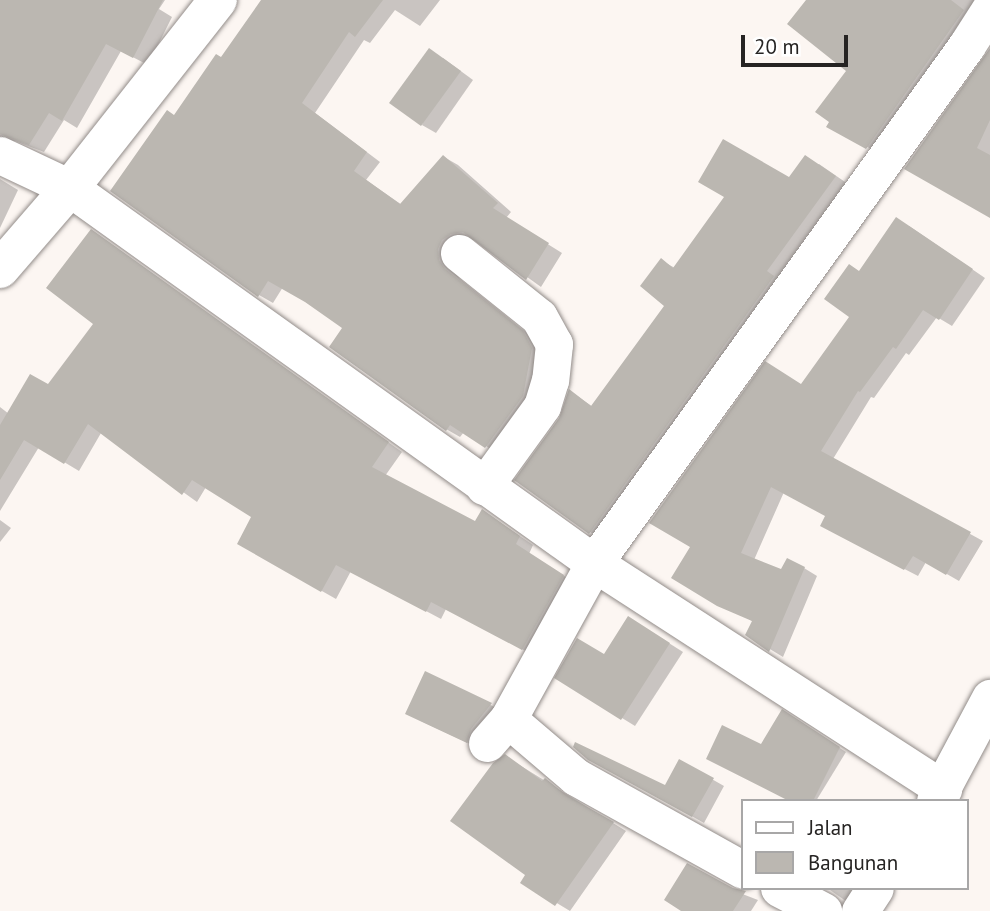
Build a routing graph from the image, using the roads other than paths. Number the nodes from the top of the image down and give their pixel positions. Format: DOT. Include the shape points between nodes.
graph roads {
  1 [pos="218,0"];
  2 [pos="990,9"];
  3 [pos="979,51"];
  4 [pos="0,155"];
  5 [pos="70,188"];
  6 [pos="458,253"];
  7 [pos="0,269"];
  8 [pos="484,486"];
  9 [pos="594,563"];
  10 [pos="990,698"];
  11 [pos="939,795"];
  12 [pos="741,869"];
  13 [pos="783,890"];
  14 [pos="874,890"];
  15 [pos="823,911"];
  16 [pos="860,911"];
  1 -- 5 [label="street"];
  2 -- 3 [label="street"];
  3 -- 9 [label="street"];
  4 -- 5 [label="street"];
  5 -- 7 [label="street"];
  5 -- 8 [label="street"];
  6 -- 8 [label="street" via="539,317 554,344 542,406"];
  8 -- 9 [label="street"];
  9 -- 11 [label="street"];
  9 -- 12 [label="street" via="497,731"];
  10 -- 11 [label="street"];
  13 -- 15 [label="street"];
  14 -- 16 [label="street"];
}
